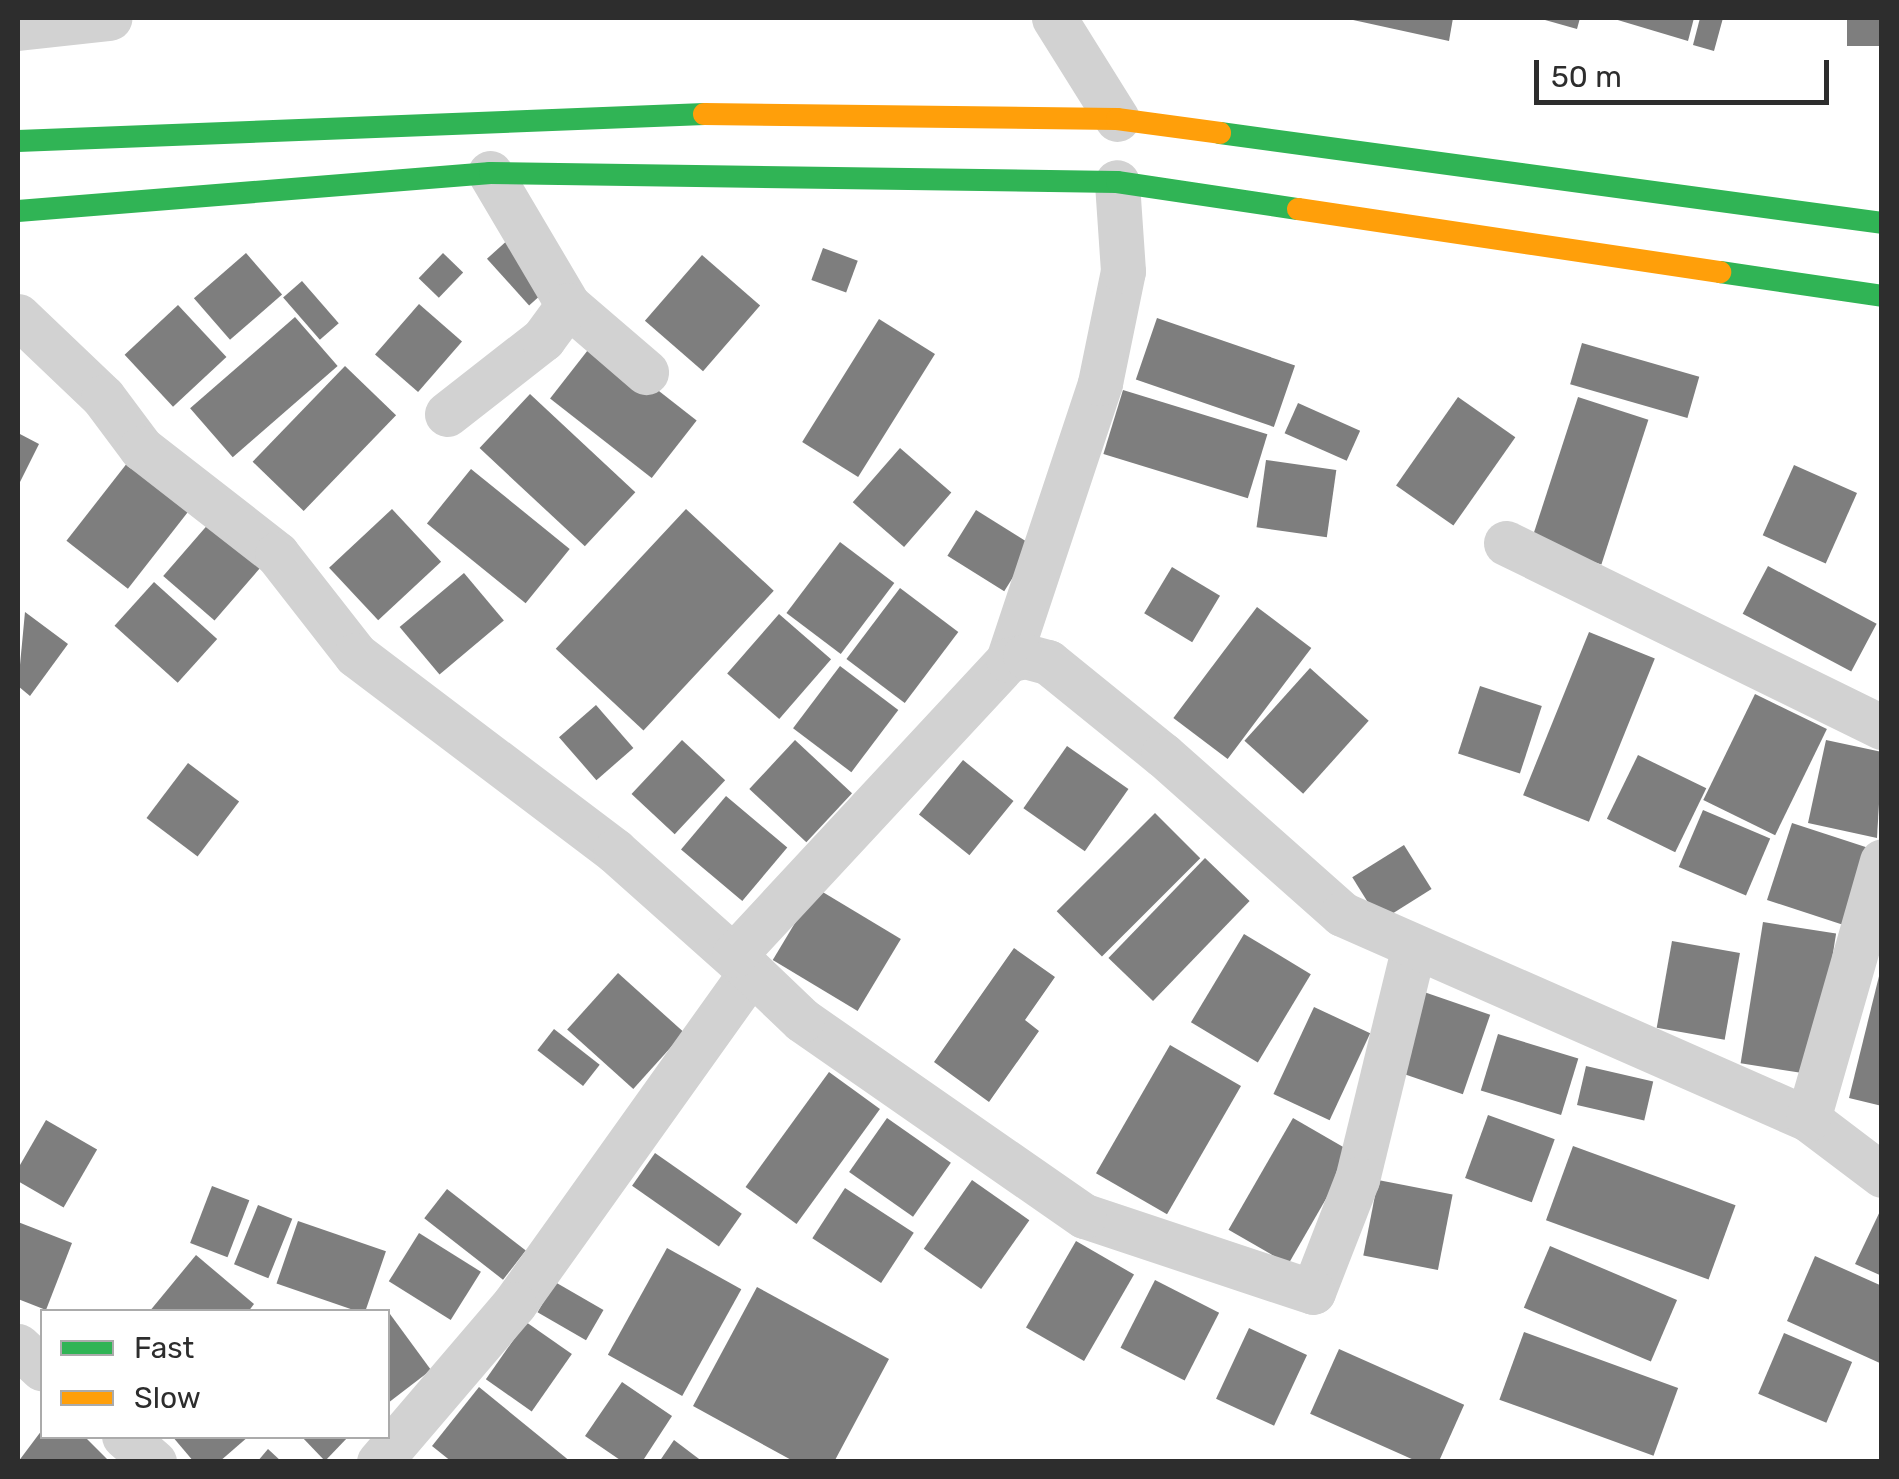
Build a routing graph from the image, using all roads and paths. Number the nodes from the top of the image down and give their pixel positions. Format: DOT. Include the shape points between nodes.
graph roads {
  1 [pos="110,18"];
  2 [pos="1054,18"];
  3 [pos="18,28"];
  4 [pos="1117,119"];
  5 [pos="18,141"];
  6 [pos="490,173"];
  7 [pos="1117,182"];
  8 [pos="18,211"];
  9 [pos="1882,223"];
  10 [pos="1882,296"];
  11 [pos="568,305"];
  12 [pos="18,316"];
  13 [pos="646,372"];
  14 [pos="447,414"];
  15 [pos="1506,543"];
  16 [pos="1008,660"];
  17 [pos="1882,727"];
  18 [pos="1882,861"];
  19 [pos="1413,950"];
  20 [pos="734,954"];
  21 [pos="1808,1119"];
  22 [pos="1882,1175"];
  23 [pos="18,1346"];
  24 [pos="40,1366"];
  25 [pos="127,1439"];
  26 [pos="154,1462"];
  27 [pos="379,1462"];
  1 -- 3 [label="street"];
  2 -- 4 [label="street"];
  4 -- 5 [label="main road" via="750,112"];
  4 -- 9 [label="main road"];
  6 -- 7 [label="main road"];
  6 -- 8 [label="main road"];
  6 -- 11 [label="street"];
  7 -- 10 [label="main road"];
  7 -- 16 [label="street" via="1123,271 1100,383"];
  11 -- 13 [label="street"];
  11 -- 14 [label="street" via="543,339"];
  12 -- 20 [label="street" via="103,397 141,448 276,554 356,655 615,851"];
  15 -- 17 [label="street"];
  16 -- 19 [label="street" via="1048,662 1277,864 1342,914"];
  16 -- 20 [label="street"];
  18 -- 21 [label="street"];
  19 -- 20 [label="street" via="1357,1180 1313,1292 1084,1216 802,1020"];
  19 -- 21 [label="street"];
  20 -- 27 [label="street" via="751,972 514,1304"];
  21 -- 22 [label="street"];
  23 -- 24 [label="street"];
  25 -- 26 [label="street"];
}
